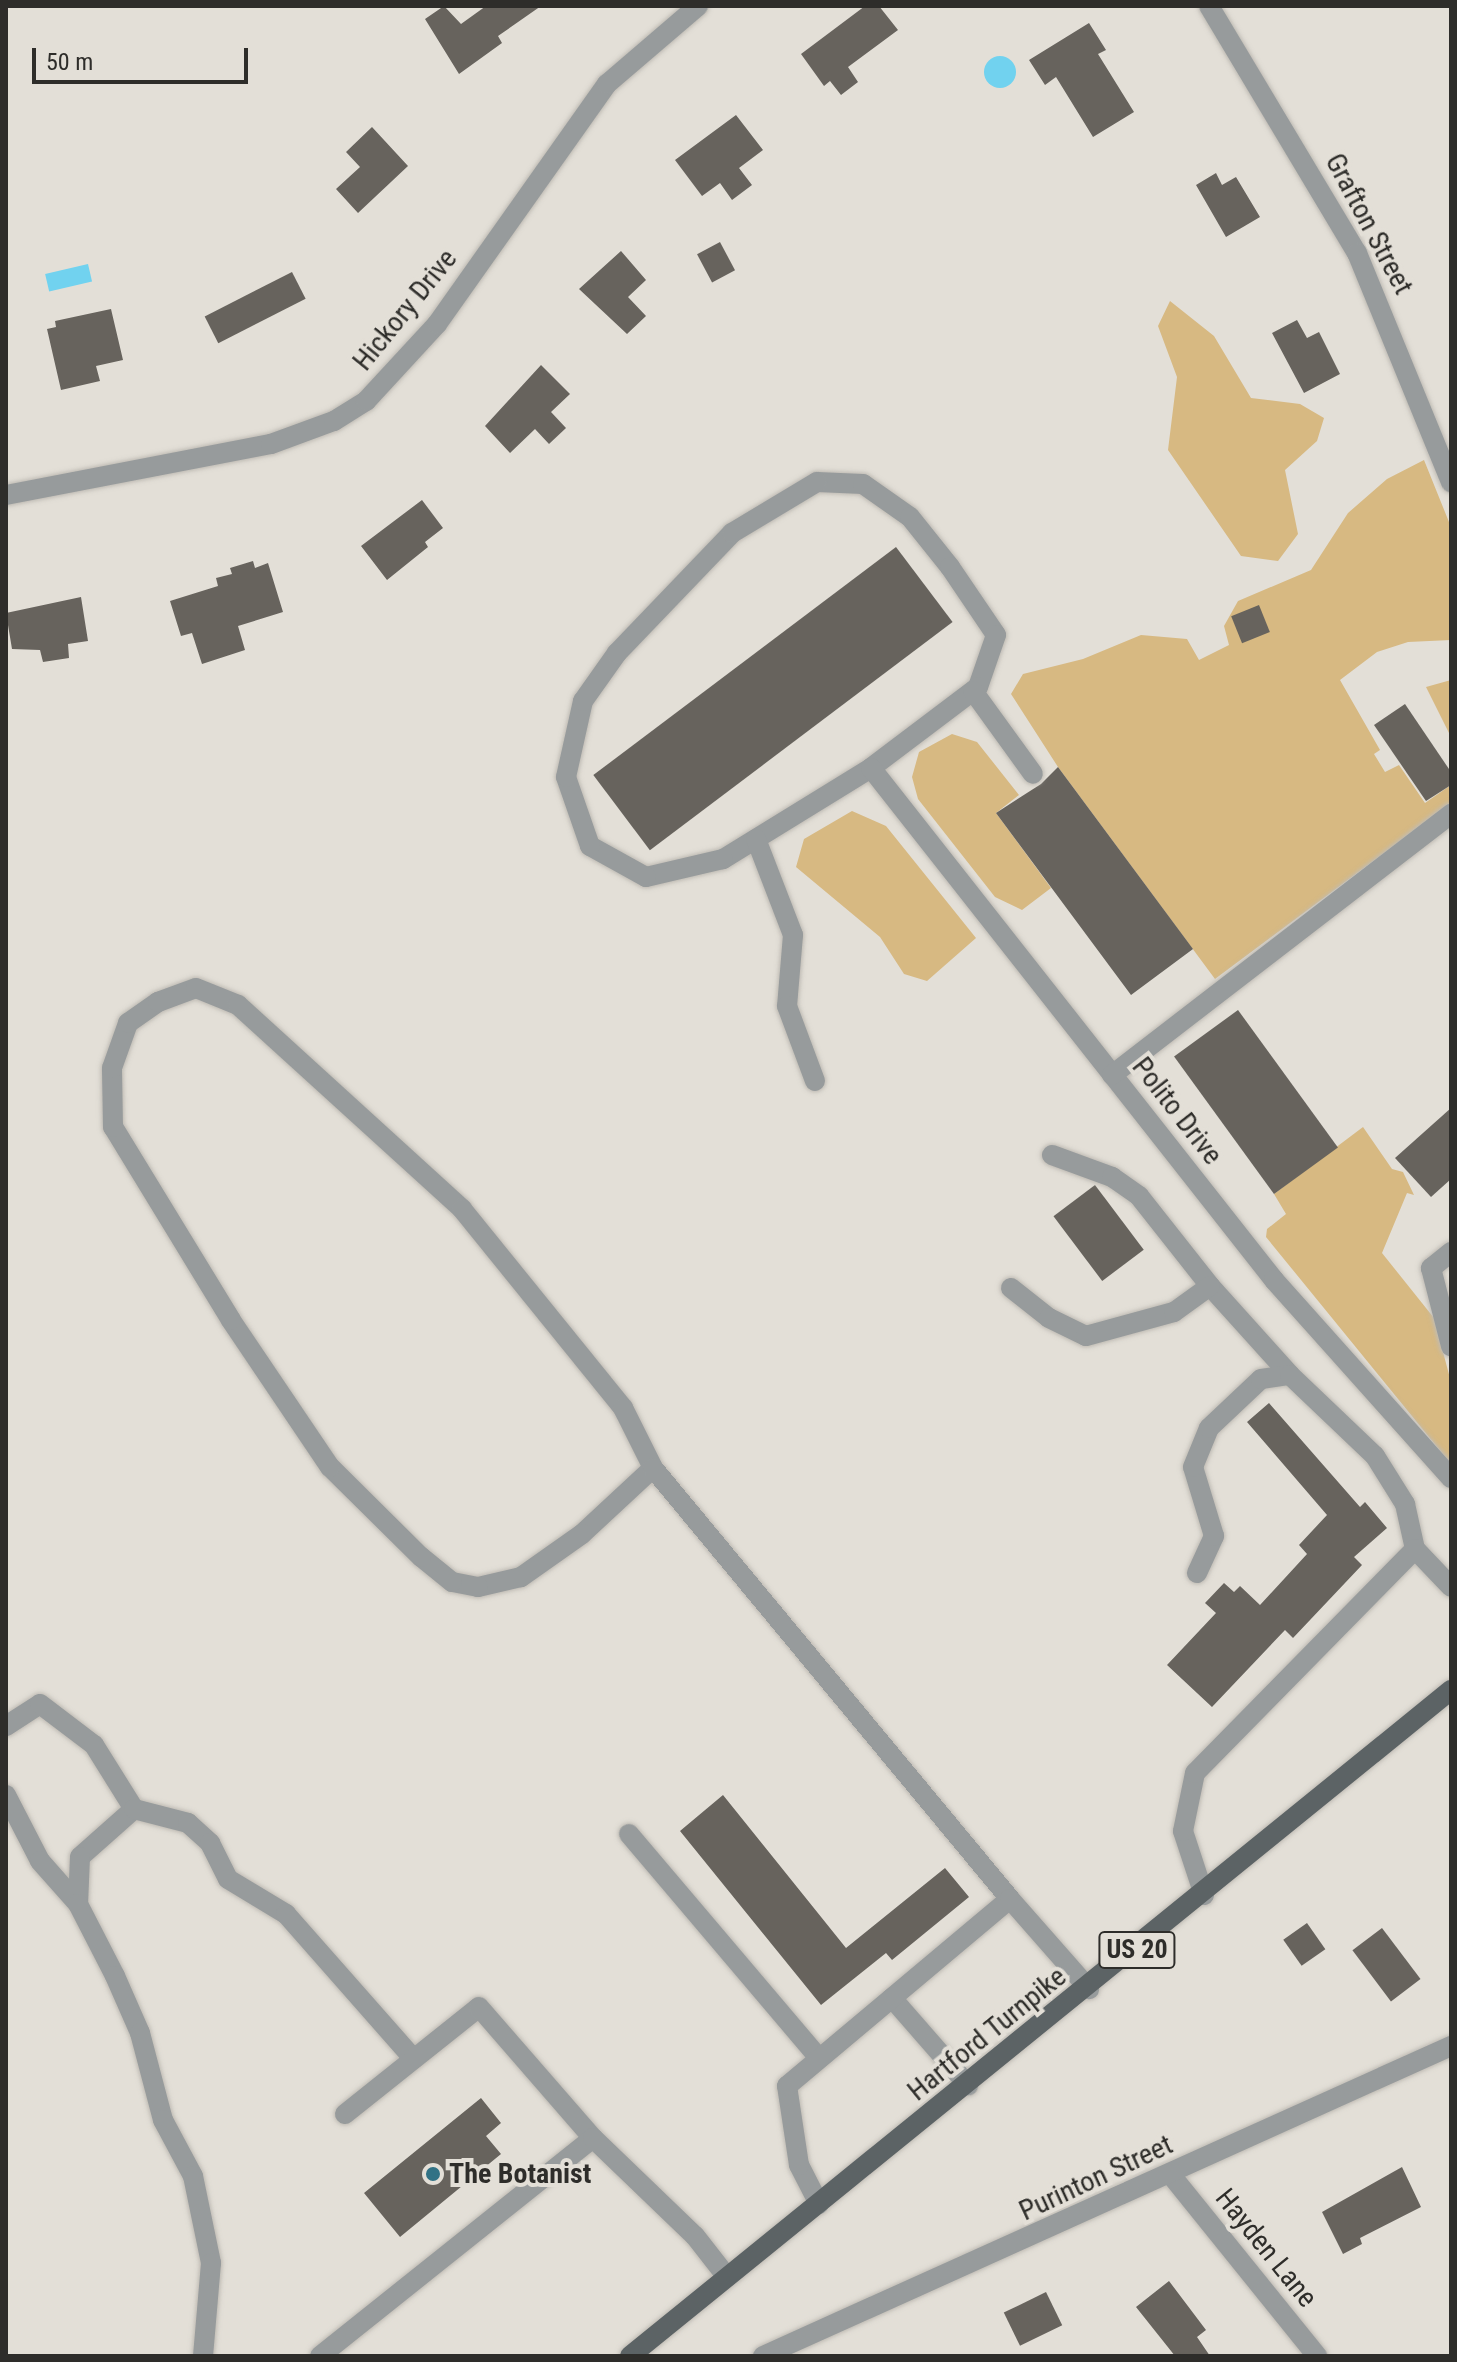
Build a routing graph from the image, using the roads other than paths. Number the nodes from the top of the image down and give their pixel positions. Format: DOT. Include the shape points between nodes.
graph roads {
  1 [pos="698,6"];
  2 [pos="1209,6"];
  3 [pos="1451,482"];
  4 [pos="6,495"];
  5 [pos="973,691"];
  6 [pos="871,768"];
  7 [pos="1033,774"];
  8 [pos="1451,814"];
  9 [pos="756,839"];
  10 [pos="1112,1075"];
  11 [pos="815,1081"];
  12 [pos="1052,1155"];
  13 [pos="1451,1252"];
  14 [pos="1210,1286"];
  15 [pos="1011,1288"];
  16 [pos="1451,1346"];
  17 [pos="1290,1375"];
  18 [pos="653,1468"];
  19 [pos="1451,1478"];
  20 [pos="1415,1549"];
  21 [pos="1197,1573"];
  22 [pos="1451,1587"];
  23 [pos="1451,1690"];
  24 [pos="6,1726"];
  25 [pos="6,1795"];
  26 [pos="134,1809"];
  27 [pos="629,1834"];
  28 [pos="1204,1895"];
  29 [pos="1010,1899"];
  30 [pos="78,1904"];
  31 [pos="1089,1989"];
  32 [pos="892,1998"];
  33 [pos="1451,2046"];
  34 [pos="819,2058"];
  35 [pos="414,2059"];
  36 [pos="968,2085"];
  37 [pos="345,2114"];
  38 [pos="593,2138"];
  39 [pos="1171,2175"];
  40 [pos="819,2204"];
  41 [pos="727,2277"];
  42 [pos="203,2356"];
  43 [pos="320,2356"];
  44 [pos="630,2356"];
  45 [pos="763,2356"];
  46 [pos="1317,2356"];
  1 -- 4 [label="street, Hickory Drive" via="607,84 437,324 366,401 334,421 271,444"];
  2 -- 3 [label="street, Grafton Street" via="1357,253"];
  5 -- 6 [label="street"];
  5 -- 7 [label="street"];
  5 -- 9 [label="street" via="996,635 910,517 863,484 817,482 732,533 617,653 583,701 566,777 590,846 646,877 723,859"];
  6 -- 9 [label="street"];
  6 -- 10 [label="street, Polito Drive"];
  8 -- 10 [label="street"];
  9 -- 11 [label="street" via="793,935 787,1006"];
  10 -- 19 [label="street, Polito Drive" via="1274,1280"];
  12 -- 14 [label="street" via="1112,1177 1139,1196"];
  13 -- 16 [label="street" via="1431,1268"];
  14 -- 15 [label="street" via="1174,1312 1086,1336 1049,1318"];
  14 -- 17 [label="street"];
  17 -- 20 [label="street" via="1375,1456 1405,1504"];
  17 -- 21 [label="street" via="1261,1379 1209,1428 1193,1467 1214,1536"];
  18 -- 18 [label="street" via="623,1408 462,1209 238,1005 196,988 158,1002 128,1023 112,1068 113,1127 231,1320 330,1467 421,1557 452,1582 478,1587 521,1577 582,1534"];
  18 -- 29 [label="street"];
  20 -- 22 [label="street"];
  20 -- 28 [label="street" via="1195,1773 1183,1831"];
  23 -- 28 [label="main road, Hartford Turnpike / US 20"];
  24 -- 26 [label="street" via="40,1704 94,1745"];
  25 -- 30 [label="street" via="40,1861"];
  26 -- 30 [label="street" via="80,1857"];
  26 -- 35 [label="street" via="188,1823 210,1843 228,1879 286,1914"];
  27 -- 34 [label="street"];
  28 -- 31 [label="main road, Hartford Turnpike / US 20"];
  29 -- 31 [label="street"];
  29 -- 32 [label="street"];
  30 -- 42 [label="street" via="140,2033 163,2120 193,2176 211,2263"];
  31 -- 36 [label="main road, Hartford Turnpike / US 20"];
  32 -- 34 [label="street"];
  32 -- 36 [label="street"];
  33 -- 39 [label="street, Purinton Street"];
  34 -- 40 [label="street" via="787,2086 799,2165"];
  35 -- 37 [label="street"];
  35 -- 38 [label="street" via="479,2007"];
  36 -- 40 [label="main road, Hartford Turnpike / US 20"];
  38 -- 41 [label="street" via="695,2236"];
  38 -- 43 [label="street"];
  39 -- 45 [label="street, Purinton Street"];
  39 -- 46 [label="street, Hayden Lane"];
  40 -- 41 [label="main road, Hartford Turnpike / US 20"];
  41 -- 44 [label="main road, Hartford Turnpike / US 20"];
}
